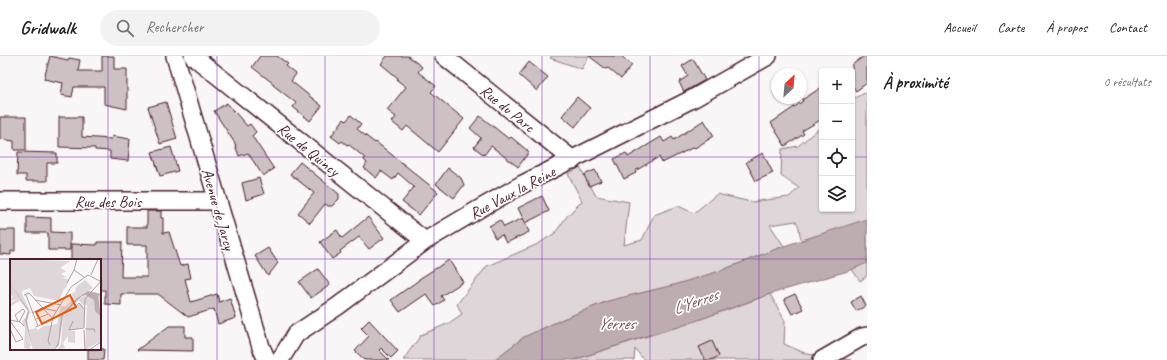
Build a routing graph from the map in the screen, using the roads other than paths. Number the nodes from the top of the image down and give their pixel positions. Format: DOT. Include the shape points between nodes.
graph roads {
  1 [pos="175,56"];
  2 [pos="193,56"];
  3 [pos="444,56"];
  4 [pos="768,56"];
  5 [pos="573,160"];
  6 [pos="0,201"];
  7 [pos="217,201"];
  8 [pos="424,241"];
  9 [pos="867,336"];
  10 [pos="267,360"];
  11 [pos="280,360"];
  12 [pos="822,360"];
  1 -- 7 [label="street, Avenue de Jarcy"];
  2 -- 8 [label="street, Rue de Quincy"];
  3 -- 5 [label="street, Rue du Parc"];
  4 -- 5 [label="street, Rue Vaux la Reine" via="694,98"];
  5 -- 8 [label="street, Rue Vaux la Reine" via="517,188"];
  6 -- 7 [label="street, Rue des Bois"];
  7 -- 10 [label="street, Avenue de Jarcy" via="260,347"];
  8 -- 11 [label="street, Rue Vaux la Reine" via="338,306 296,334"];
  9 -- 12 [label="street"];
}
